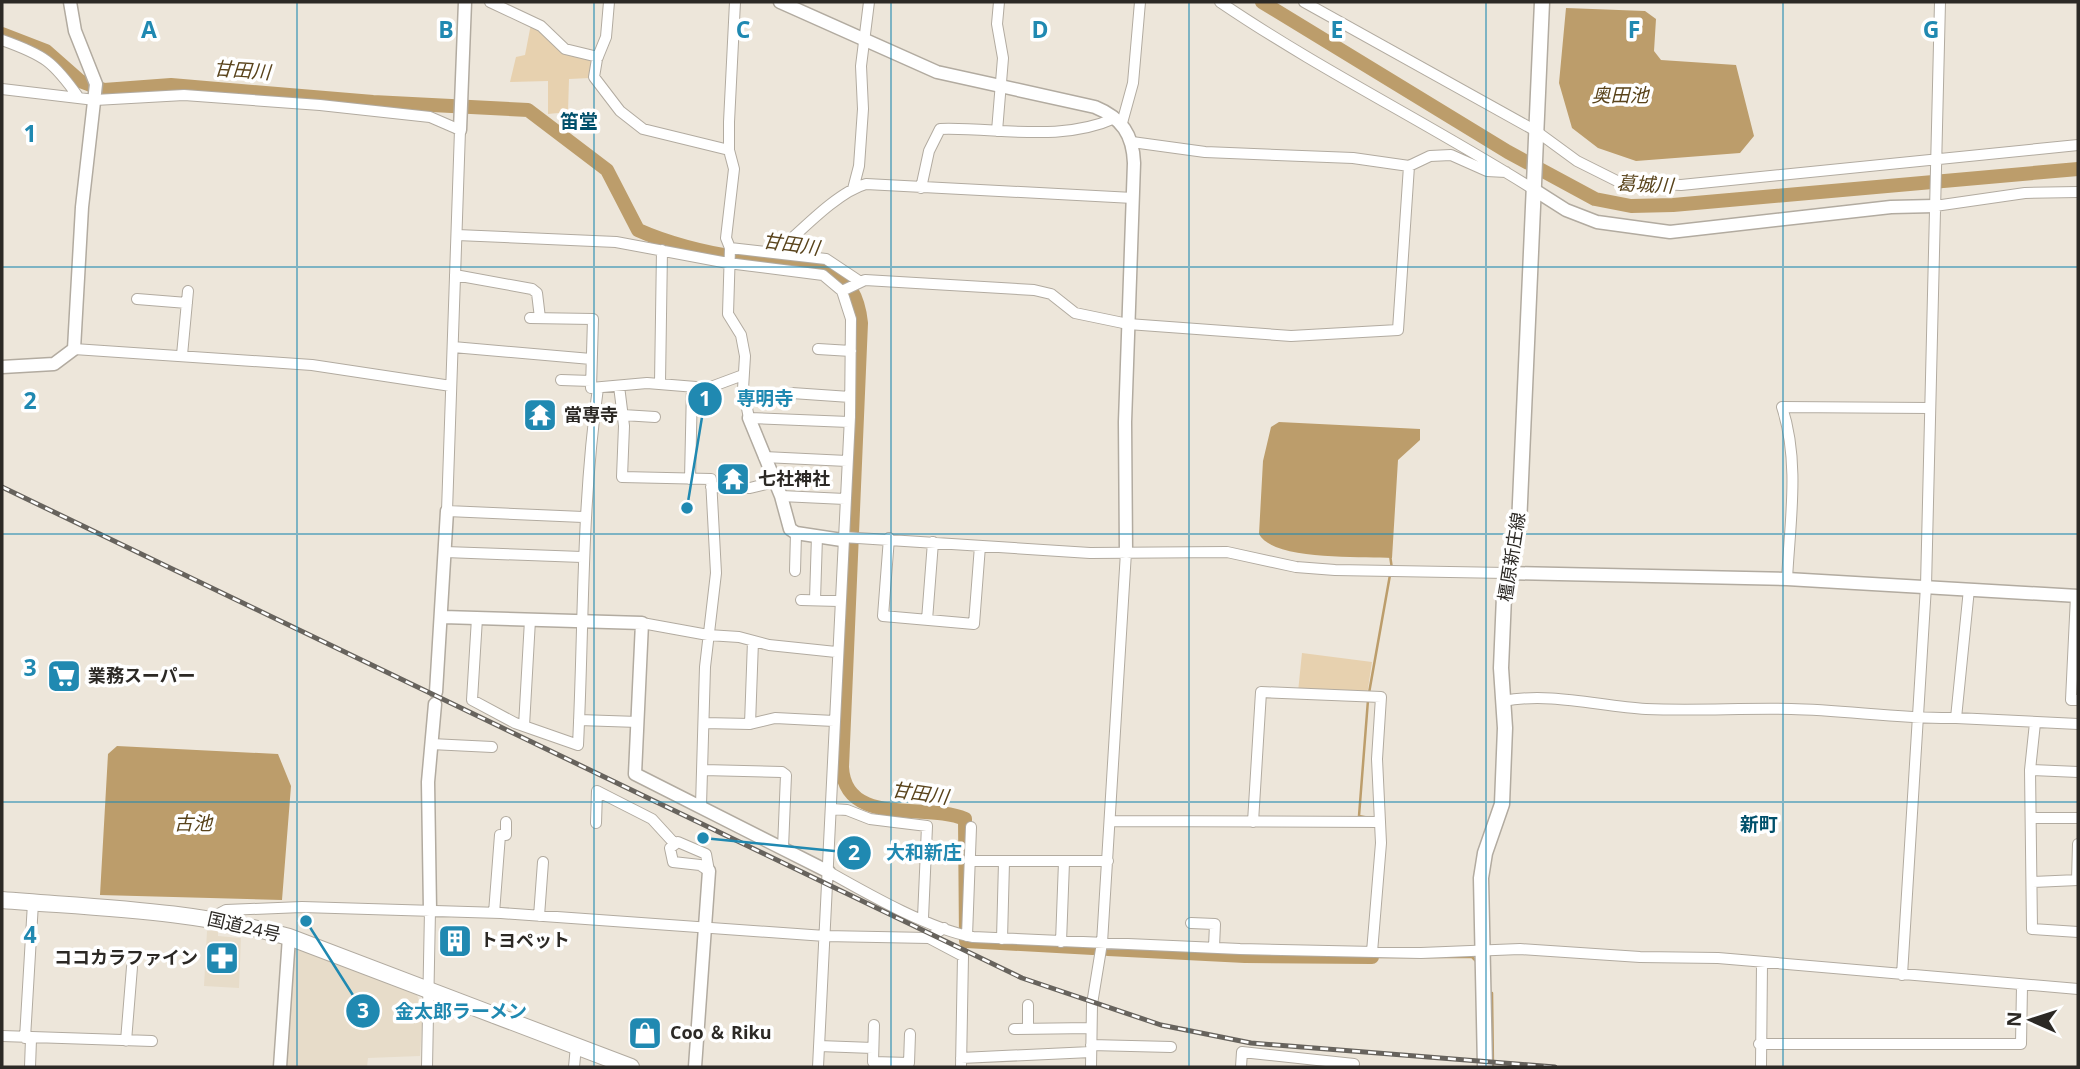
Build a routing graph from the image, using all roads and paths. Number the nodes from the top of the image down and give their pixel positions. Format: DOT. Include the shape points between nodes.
graph roads {
  1 [pos="70,2"];
  2 [pos="465,2"];
  3 [pos="490,2"];
  4 [pos="609,2"];
  5 [pos="735,2"];
  6 [pos="780,2"];
  7 [pos="869,2"];
  8 [pos="999,2"];
  9 [pos="1140,2"];
  10 [pos="1220,2"];
  11 [pos="1304,2"];
  12 [pos="1542,2"];
  13 [pos="1940,2"];
  14 [pos="2,40"];
  15 [pos="865,41"];
  16 [pos="598,57"];
  17 [pos="1001,87"];
  18 [pos="2,89"];
  19 [pos="95,93"];
  20 [pos="79,98"];
  21 [pos="1118,120"];
  22 [pos="460,130"];
  23 [pos="997,131"];
  24 [pos="1536,137"];
  25 [pos="1132,142"];
  26 [pos="2078,145"];
  27 [pos="729,150"];
  28 [pos="1936,159"];
  29 [pos="1409,166"];
  30 [pos="1506,172"];
  31 [pos="1533,186"];
  32 [pos="921,188"];
  33 [pos="853,189"];
  34 [pos="2078,192"];
  35 [pos="1133,198"];
  36 [pos="1935,202"];
  37 [pos="457,235"];
  38 [pos="662,250"];
  39 [pos="777,252"];
  40 [pos="729,255"];
  41 [pos="455,275"];
  42 [pos="850,286"];
  43 [pos="188,290"];
  44 [pos="137,299"];
  45 [pos="187,303"];
  46 [pos="1128,324"];
  47 [pos="453,347"];
  48 [pos="74,349"];
  49 [pos="818,349"];
  50 [pos="851,351"];
  51 [pos="182,355"];
  52 [pos="591,359"];
  53 [pos="2,367"];
  54 [pos="743,375"];
  55 [pos="561,380"];
  56 [pos="660,383"];
  57 [pos="594,384"];
  58 [pos="452,386"];
  59 [pos="619,386"];
  60 [pos="692,387"];
  61 [pos="792,393"];
  62 [pos="850,397"];
  63 [pos="1929,408"];
  64 [pos="623,415"];
  65 [pos="655,417"];
  66 [pos="749,418"];
  67 [pos="849,422"];
  68 [pos="764,457"];
  69 [pos="847,461"];
  70 [pos="690,479"];
  71 [pos="774,482"];
  72 [pos="711,487"];
  73 [pos="781,496"];
  74 [pos="845,499"];
  75 [pos="447,511"];
  76 [pos="583,517"];
  77 [pos="796,533"];
  78 [pos="817,536"];
  79 [pos="843,538"];
  80 [pos="889,538"];
  81 [pos="933,541"];
  82 [pos="980,546"];
  83 [pos="446,552"];
  84 [pos="1126,552"];
  85 [pos="582,556"];
  86 [pos="795,571"];
  87 [pos="1507,573"];
  88 [pos="1787,579"];
  89 [pos="1926,586"];
  90 [pos="1969,589"];
  91 [pos="2077,596"];
  92 [pos="800,600"];
  93 [pos="815,600"];
  94 [pos="839,601"];
  95 [pos="443,617"];
  96 [pos="477,618"];
  97 [pos="530,620"];
  98 [pos="584,620"];
  99 [pos="926,620"];
  100 [pos="642,623"];
  101 [pos="708,635"];
  102 [pos="754,640"];
  103 [pos="836,652"];
  104 [pos="2078,700"];
  105 [pos="1503,701"];
  106 [pos="1956,718"];
  107 [pos="1918,719"];
  108 [pos="579,720"];
  109 [pos="834,721"];
  110 [pos="638,722"];
  111 [pos="704,723"];
  112 [pos="2035,723"];
  113 [pos="750,724"];
  114 [pos="2078,724"];
  115 [pos="524,726"];
  116 [pos="431,744"];
  117 [pos="492,747"];
  118 [pos="703,770"];
  119 [pos="2030,770"];
  120 [pos="2078,772"];
  121 [pos="701,806"];
  122 [pos="832,809"];
  123 [pos="2031,818"];
  124 [pos="2078,818"];
  125 [pos="1111,821"];
  126 [pos="1376,821"];
  127 [pos="506,822"];
  128 [pos="1253,822"];
  129 [pos="596,823"];
  130 [pos="971,827"];
  131 [pos="674,843"];
  132 [pos="2078,845"];
  133 [pos="783,848"];
  134 [pos="969,861"];
  135 [pos="1108,861"];
  136 [pos="543,862"];
  137 [pos="1004,862"];
  138 [pos="1064,862"];
  139 [pos="709,871"];
  140 [pos="828,872"];
  141 [pos="2078,880"];
  142 [pos="2033,882"];
  143 [pos="2,900"];
  144 [pos="33,903"];
  145 [pos="430,910"];
  146 [pos="494,913"];
  147 [pos="539,916"];
  148 [pos="211,918"];
  149 [pos="923,918"];
  150 [pos="1191,923"];
  151 [pos="705,928"];
  152 [pos="943,928"];
  153 [pos="2078,932"];
  154 [pos="963,934"];
  155 [pos="825,936"];
  156 [pos="289,937"];
  157 [pos="929,939"];
  158 [pos="1002,939"];
  159 [pos="1060,942"];
  160 [pos="1102,943"];
  161 [pos="1214,947"];
  162 [pos="1483,951"];
  163 [pos="1372,952"];
  164 [pos="1762,963"];
  165 [pos="132,967"];
  166 [pos="1902,975"];
  167 [pos="2022,986"];
  168 [pos="2078,989"];
  169 [pos="429,990"];
  170 [pos="1028,1005"];
  171 [pos="874,1025"];
  172 [pos="1091,1028"];
  173 [pos="1014,1029"];
  174 [pos="1028,1029"];
  175 [pos="910,1034"];
  176 [pos="2,1036"];
  177 [pos="28,1039"];
  178 [pos="126,1041"];
  179 [pos="152,1041"];
  180 [pos="1759,1044"];
  181 [pos="576,1046"];
  182 [pos="819,1046"];
  183 [pos="1171,1046"];
  184 [pos="873,1048"];
  185 [pos="1091,1048"];
  186 [pos="963,1061"];
  187 [pos="1300,1063"];
  188 [pos="1353,1064"];
  189 [pos="30,1067"];
  190 [pos="280,1067"];
  191 [pos="427,1067"];
  192 [pos="574,1067"];
  193 [pos="631,1067"];
  194 [pos="695,1067"];
  195 [pos="818,1067"];
  196 [pos="1091,1067"];
  197 [pos="1241,1067"];
  198 [pos="1485,1067"];
  199 [pos="1761,1067"];
  1 -- 19 [label="street"];
  2 -- 22 [label="street"];
  3 -- 16 [label="street" via="541,26 565,49"];
  4 -- 16 [label="street" via="606,37"];
  5 -- 27 [label="street"];
  6 -- 15 [label="street"];
  7 -- 15 [label="street"];
  8 -- 17 [label="street"];
  9 -- 21 [label="street" via="1133,83"];
  10 -- 30 [label="street" via="1271,37"];
  11 -- 24 [label="street"];
  12 -- 24 [label="main road, 橿原新庄線"];
  13 -- 28 [label="street"];
  14 -- 20 [label="street" via="38,53 58,69"];
  15 -- 17 [label="street" via="937,72"];
  15 -- 33 [label="street" via="860,66 861,143"];
  16 -- 27 [label="street" via="594,77 631,122 663,136"];
  17 -- 21 [label="street" via="1095,107"];
  17 -- 23 [label="street"];
  18 -- 20 [label="street"];
  19 -- 20 [label="street"];
  19 -- 22 [label="street" via="320,105 430,117"];
  19 -- 48 [label="street" via="82,207"];
  21 -- 23 [label="street" via="1016,134"];
  21 -- 25 [label="street"];
  22 -- 37 [label="street"];
  23 -- 32 [label="street" via="940,130 929,151"];
  24 -- 28 [label="street" via="1619,182 1635,185 1681,185"];
  24 -- 31 [label="main road, 橿原新庄線"];
  25 -- 29 [label="street" via="1205,152 1353,158"];
  25 -- 35 [label="street"];
  26 -- 28 [label="street"];
  27 -- 40 [label="street" via="734,162 726,238"];
  28 -- 36 [label="street"];
  29 -- 30 [label="street" via="1443,155 1487,171"];
  29 -- 46 [label="street" via="1398,330 1282,336"];
  30 -- 31 [label="street"];
  31 -- 36 [label="street" via="1566,209 1597,222 1670,232"];
  31 -- 87 [label="main road, 橿原新庄線" via="1519,525"];
  32 -- 33 [label="street" via="876,183"];
  32 -- 35 [label="street"];
  33 -- 39 [label="street"];
  34 -- 36 [label="street"];
  35 -- 46 [label="street"];
  36 -- 63 [label="street"];
  37 -- 38 [label="street" via="605,241"];
  37 -- 41 [label="street"];
  38 -- 40 [label="street"];
  38 -- 56 [label="street"];
  39 -- 40 [label="street"];
  39 -- 42 [label="street" via="826,259"];
  40 -- 42 [label="street" via="808,271"];
  40 -- 54 [label="street" via="728,314 741,335"];
  41 -- 47 [label="street"];
  41 -- 52 [label="street" via="532,289 537,293 535,318 593,319"];
  42 -- 46 [label="street" via="1034,290 1051,294 1075,313"];
  42 -- 50 [label="street"];
  43 -- 45 [label="street"];
  44 -- 45 [label="street"];
  45 -- 51 [label="street"];
  46 -- 84 [label="street"];
  47 -- 52 [label="street"];
  47 -- 58 [label="street"];
  48 -- 51 [label="street"];
  48 -- 53 [label="street" via="54,364"];
  49 -- 50 [label="street"];
  50 -- 62 [label="street"];
  51 -- 58 [label="street" via="312,365"];
  52 -- 57 [label="street"];
  54 -- 60 [label="street" via="714,387"];
  54 -- 66 [label="street"];
  55 -- 57 [label="street"];
  56 -- 59 [label="street"];
  56 -- 60 [label="street"];
  57 -- 59 [label="street"];
  57 -- 76 [label="street"];
  58 -- 75 [label="street"];
  59 -- 64 [label="street"];
  60 -- 70 [label="street"];
  61 -- 62 [label="street"];
  62 -- 67 [label="street"];
  63 -- 88 [label="street" via="1782,407 1793,460"];
  63 -- 89 [label="street"];
  64 -- 65 [label="street"];
  64 -- 70 [label="street" via="622,477"];
  66 -- 67 [label="street"];
  66 -- 68 [label="street"];
  67 -- 69 [label="street"];
  68 -- 69 [label="street"];
  68 -- 71 [label="street"];
  69 -- 74 [label="street"];
  70 -- 72 [label="street" via="711,479"];
  71 -- 72 [label="street" via="750,488"];
  71 -- 73 [label="street"];
  72 -- 101 [label="street" via="716,573"];
  73 -- 74 [label="street"];
  73 -- 77 [label="street" via="790,528"];
  74 -- 79 [label="street"];
  75 -- 76 [label="street"];
  75 -- 83 [label="street"];
  76 -- 85 [label="street"];
  77 -- 78 [label="street"];
  77 -- 86 [label="street"];
  78 -- 79 [label="street"];
  78 -- 93 [label="street"];
  79 -- 80 [label="street"];
  79 -- 94 [label="street"];
  80 -- 81 [label="street"];
  80 -- 99 [label="street" via="883,616"];
  81 -- 82 [label="street"];
  81 -- 99 [label="street"];
  82 -- 84 [label="street"];
  82 -- 99 [label="street" via="974,624"];
  83 -- 85 [label="street"];
  83 -- 95 [label="street"];
  84 -- 87 [label="street" via="1227,552 1296,567"];
  84 -- 125 [label="street"];
  85 -- 98 [label="street"];
  87 -- 88 [label="street"];
  87 -- 105 [label="main road, 橿原新庄線"];
  88 -- 89 [label="street"];
  89 -- 90 [label="street"];
  89 -- 107 [label="street"];
  90 -- 91 [label="street"];
  90 -- 106 [label="street"];
  91 -- 104 [label="street" via="2071,700"];
  92 -- 93 [label="street"];
  93 -- 94 [label="street"];
  94 -- 103 [label="street"];
  95 -- 96 [label="street"];
  95 -- 116 [label="street"];
  96 -- 97 [label="street"];
  96 -- 115 [label="street" via="472,700"];
  97 -- 98 [label="street"];
  97 -- 115 [label="street"];
  98 -- 100 [label="street"];
  98 -- 108 [label="street"];
  100 -- 101 [label="street"];
  100 -- 110 [label="street"];
  101 -- 102 [label="street"];
  101 -- 111 [label="street"];
  102 -- 103 [label="street"];
  102 -- 113 [label="street"];
  103 -- 109 [label="street"];
  105 -- 107 [label="street" via="1527,697 1644,709 1800,709"];
  105 -- 162 [label="main road, 橿原新庄線" via="1502,804 1481,878"];
  106 -- 107 [label="street"];
  106 -- 112 [label="street"];
  107 -- 166 [label="street"];
  108 -- 110 [label="street"];
  108 -- 115 [label="street" via="578,745"];
  109 -- 113 [label="street" via="775,718"];
  109 -- 122 [label="street"];
  110 -- 121 [label="street" via="635,774"];
  111 -- 113 [label="street"];
  111 -- 118 [label="street"];
  112 -- 114 [label="street"];
  112 -- 119 [label="street"];
  116 -- 117 [label="street"];
  116 -- 145 [label="street"];
  118 -- 121 [label="street"];
  118 -- 133 [label="street" via="786,775"];
  119 -- 120 [label="street"];
  119 -- 123 [label="street"];
  121 -- 133 [label="street"];
  122 -- 140 [label="street"];
  122 -- 149 [label="street" via="927,826"];
  123 -- 124 [label="street"];
  123 -- 142 [label="street"];
  125 -- 128 [label="street"];
  125 -- 135 [label="street"];
  126 -- 128 [label="street"];
  126 -- 128 [label="street" via="1381,697 1261,692"];
  126 -- 163 [label="street"];
  127 -- 146 [label="street" via="506,835 500,835"];
  129 -- 131 [label="street" via="597,791 652,819"];
  130 -- 134 [label="street"];
  131 -- 139 [label="street" via="706,854"];
  131 -- 139 [label="street" via="670,848 673,862 700,865"];
  132 -- 141 [label="street"];
  133 -- 140 [label="street"];
  134 -- 137 [label="street"];
  134 -- 154 [label="street"];
  135 -- 138 [label="street"];
  135 -- 160 [label="street"];
  136 -- 147 [label="street"];
  137 -- 138 [label="street"];
  137 -- 158 [label="street"];
  138 -- 159 [label="street"];
  139 -- 151 [label="street"];
  140 -- 149 [label="street"];
  140 -- 155 [label="street"];
  141 -- 142 [label="street"];
  142 -- 153 [label="street" via="2032,929"];
  143 -- 144 [label="highway, 国道24号"];
  144 -- 148 [label="highway, 国道24号"];
  144 -- 177 [label="street"];
  145 -- 146 [label="street"];
  145 -- 148 [label="street" via="226,910"];
  145 -- 169 [label="street"];
  146 -- 147 [label="street"];
  147 -- 151 [label="street"];
  148 -- 156 [label="highway, 国道24号"];
  149 -- 152 [label="street"];
  150 -- 161 [label="street" via="1215,924"];
  151 -- 155 [label="street"];
  151 -- 194 [label="street"];
  152 -- 154 [label="street"];
  152 -- 157 [label="street"];
  154 -- 158 [label="street"];
  155 -- 157 [label="street"];
  155 -- 182 [label="street"];
  156 -- 169 [label="highway, 国道24号"];
  156 -- 190 [label="street"];
  157 -- 186 [label="street" via="963,956"];
  158 -- 159 [label="street"];
  159 -- 160 [label="street"];
  160 -- 161 [label="street"];
  160 -- 172 [label="street"];
  161 -- 163 [label="street"];
  162 -- 163 [label="street"];
  162 -- 164 [label="street" via="1520,949"];
  162 -- 198 [label="main road, 橿原新庄線"];
  164 -- 166 [label="street"];
  164 -- 180 [label="street"];
  165 -- 178 [label="street"];
  166 -- 167 [label="street"];
  167 -- 168 [label="street"];
  167 -- 180 [label="street" via="2021,1044"];
  169 -- 181 [label="highway, 国道24号"];
  169 -- 191 [label="street"];
  170 -- 174 [label="street"];
  171 -- 184 [label="street"];
  172 -- 174 [label="street"];
  172 -- 185 [label="street"];
  173 -- 174 [label="street"];
  175 -- 184 [label="street" via="909,1063 873,1062"];
  176 -- 177 [label="street"];
  177 -- 178 [label="street"];
  177 -- 189 [label="street"];
  178 -- 179 [label="street"];
  180 -- 199 [label="street"];
  181 -- 192 [label="street"];
  181 -- 193 [label="highway, 国道24号"];
  182 -- 184 [label="street"];
  182 -- 195 [label="street"];
  183 -- 185 [label="street"];
  185 -- 186 [label="street"];
  185 -- 196 [label="street"];
  187 -- 188 [label="street"];
  187 -- 197 [label="street" via="1242,1052"];
}
